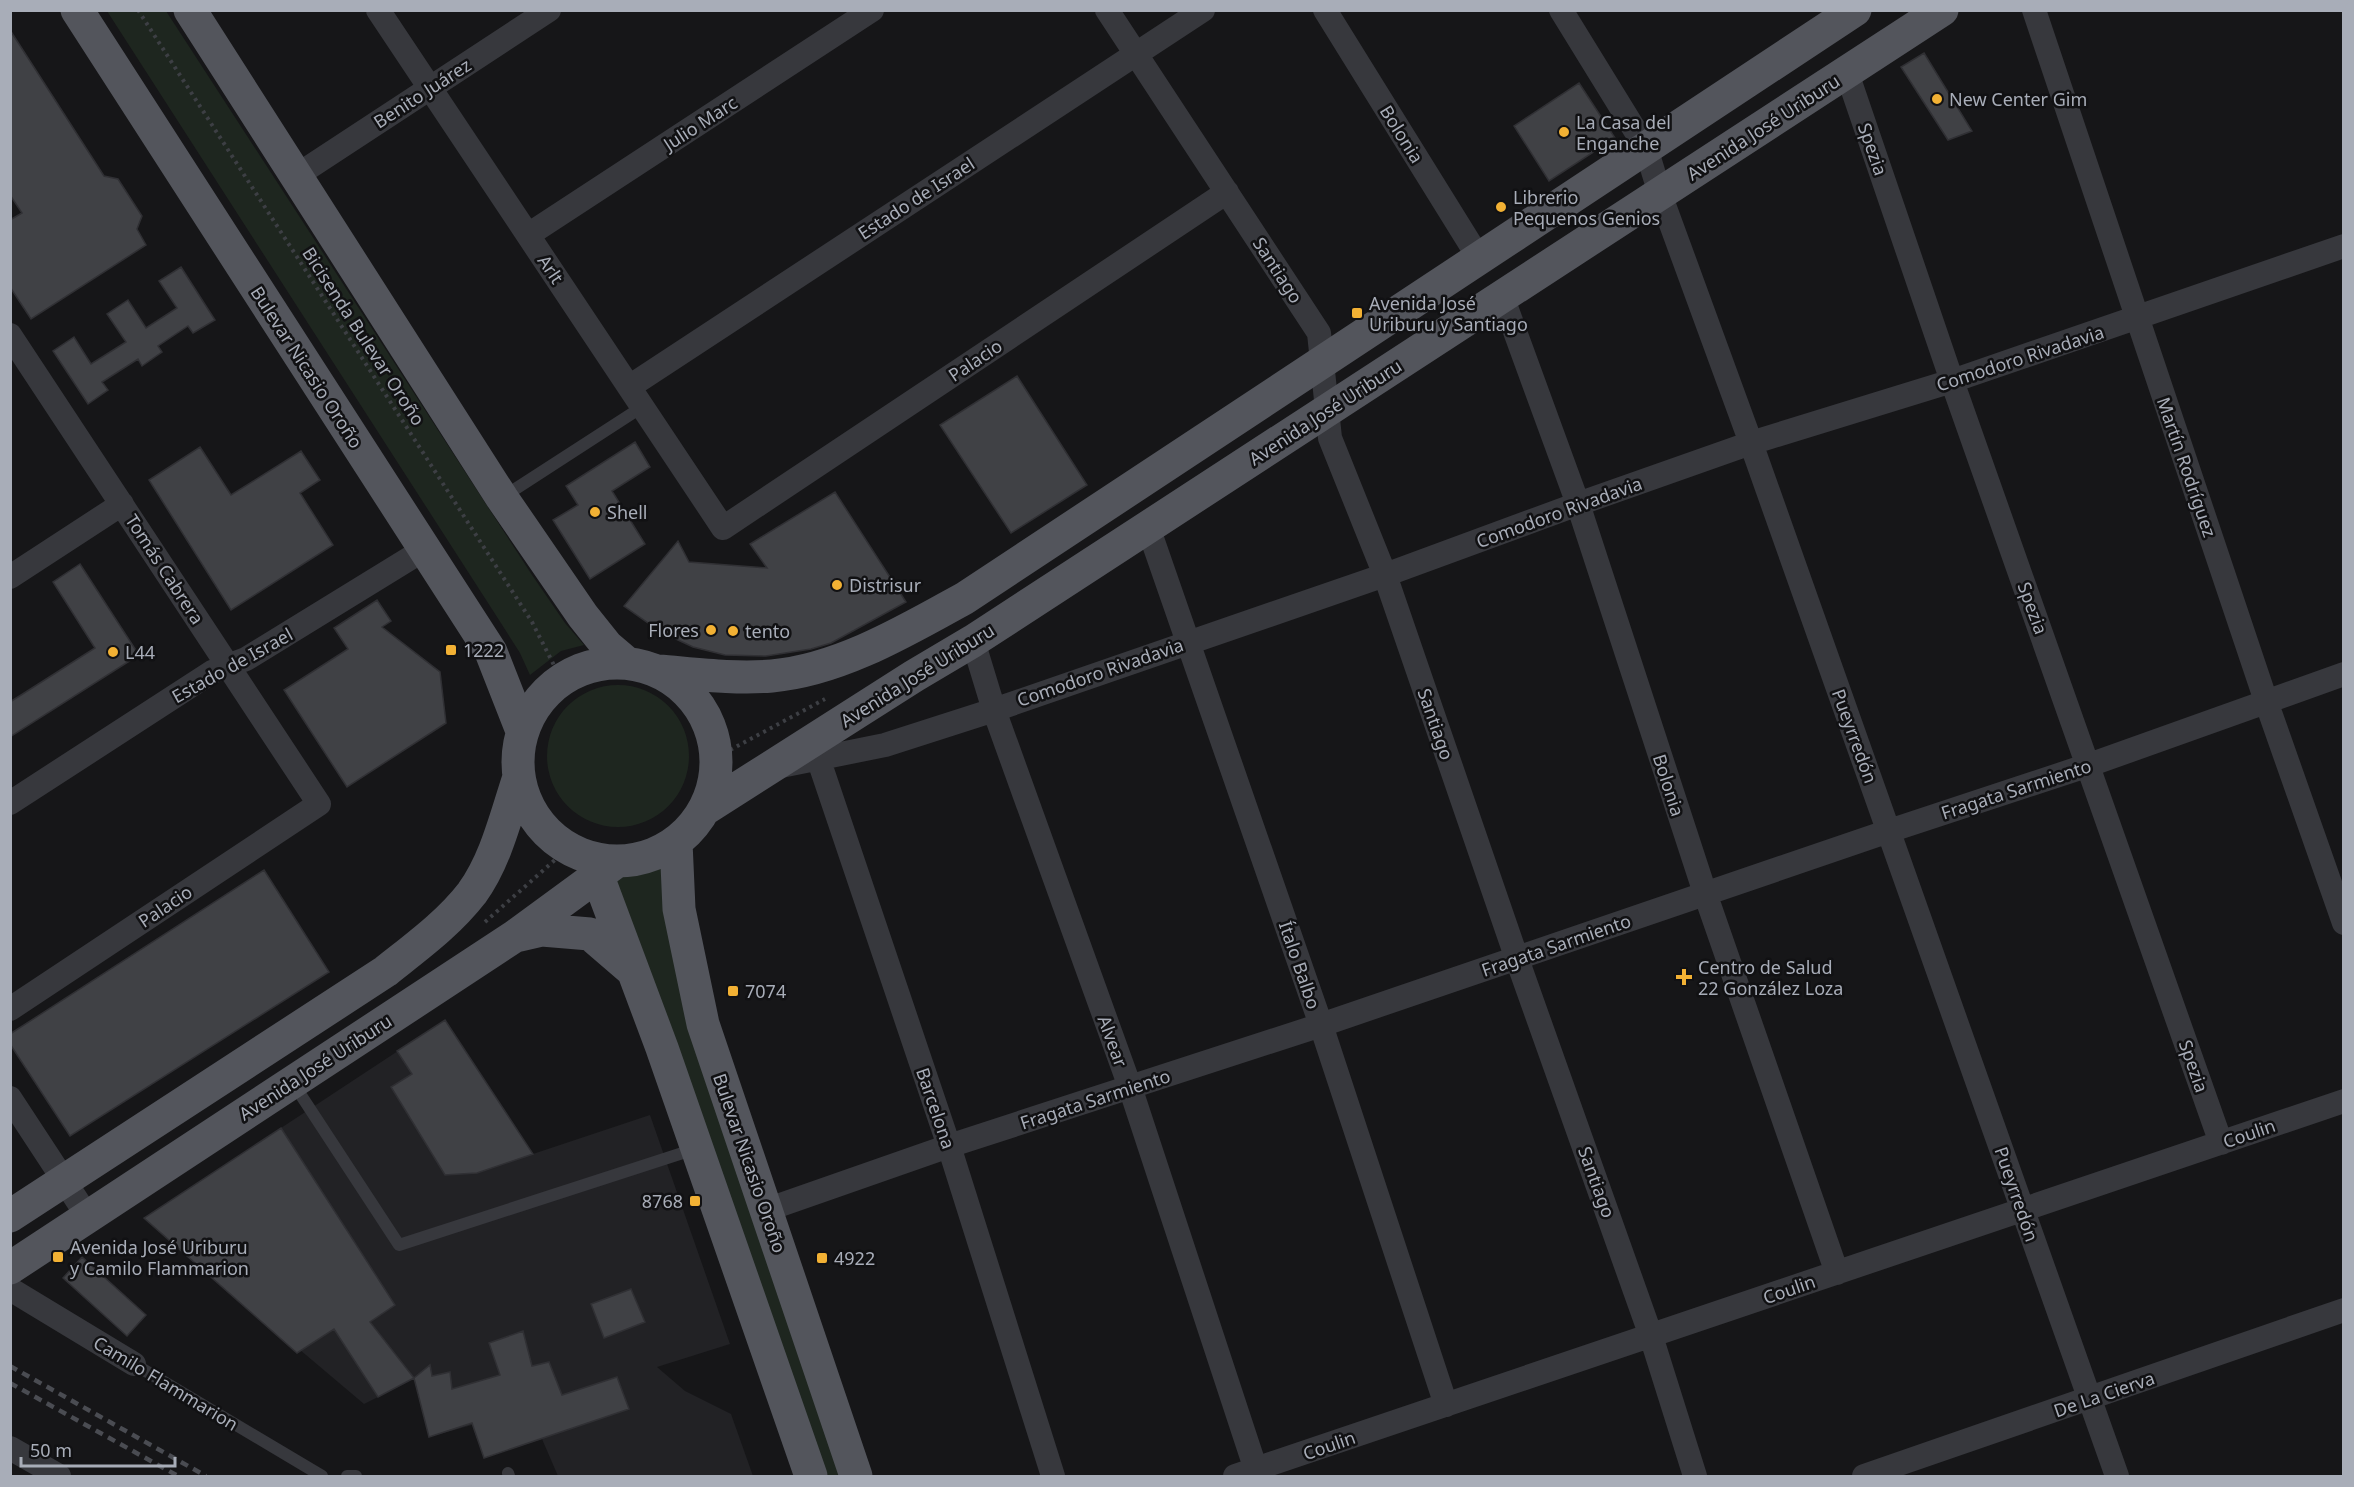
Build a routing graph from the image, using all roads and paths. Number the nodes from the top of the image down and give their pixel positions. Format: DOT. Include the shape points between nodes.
graph roads {
  1 [pos="77,10"];
  2 [pos="138,10"];
  3 [pos="190,10"];
  4 [pos="378,10"];
  5 [pos="549,10"];
  6 [pos="872,10"];
  7 [pos="1107,10"];
  8 [pos="1203,10"];
  9 [pos="1325,10"];
  10 [pos="1561,10"];
  11 [pos="1855,10"];
  12 [pos="1942,10"];
  13 [pos="2034,10"];
  14 [pos="1822,19"];
  15 [pos="1136,54"];
  16 [pos="1847,73"];
  17 [pos="430,88"];
  18 [pos="1646,148"];
  19 [pos="296,176"];
  20 [pos="1227,192"];
  21 [pos="1659,194"];
  22 [pos="528,235"];
  23 [pos="2343,246"];
  24 [pos="1479,258"];
  25 [pos="1502,296"];
  26 [pos="2137,319"];
  27 [pos="10,335"];
  28 [pos="1322,362"];
  29 [pos="18,363"];
  30 [pos="1952,381"];
  31 [pos="629,387"];
  32 [pos="642,406"];
  33 [pos="1328,410"];
  34 [pos="1751,443"];
  35 [pos="502,498"];
  36 [pos="122,504"];
  37 [pos="1578,504"];
  38 [pos="1148,527"];
  39 [pos="723,528"];
  40 [pos="425,549"];
  41 [pos="1385,575"];
  42 [pos="10,577"];
  43 [pos="973,641"];
  44 [pos="1189,641"];
  45 [pos="229,666"];
  46 [pos="643,667"];
  47 [pos="2343,674"];
  48 [pos="561,680"];
  49 [pos="2266,701"];
  50 [pos="994,710"];
  51 [pos="522,731"];
  52 [pos="815,750"];
  53 [pos="2089,765"];
  54 [pos="519,777"];
  55 [pos="10,803"];
  56 [pos="319,804"];
  57 [pos="705,809"];
  58 [pos="1888,831"];
  59 [pos="676,842"];
  60 [pos="602,865"];
  61 [pos="2338,892"];
  62 [pos="1705,893"];
  63 [pos="2343,923"];
  64 [pos="514,936"];
  65 [pos="1517,958"];
  66 [pos="635,972"];
  67 [pos="10,1009"];
  68 [pos="1321,1025"];
  69 [pos="292,1082"];
  70 [pos="1130,1087"];
  71 [pos="10,1098"];
  72 [pos="2343,1101"];
  73 [pos="2221,1143"];
  74 [pos="949,1146"];
  75 [pos="697,1148"];
  76 [pos="64,1181"];
  77 [pos="766,1210"];
  78 [pos="2023,1210"];
  79 [pos="10,1216"];
  80 [pos="88,1217"];
  81 [pos="10,1268"];
  82 [pos="1837,1273"];
  83 [pos="10,1289"];
  84 [pos="2343,1310"];
  85 [pos="1651,1336"];
  86 [pos="134,1364"];
  87 [pos="2090,1399"];
  88 [pos="1446,1405"];
  89 [pos="10,1449"];
  90 [pos="1250,1474"];
  91 [pos="59,1476"];
  92 [pos="322,1476"];
  93 [pos="811,1476"];
  94 [pos="856,1476"];
  95 [pos="1053,1476"];
  96 [pos="1695,1476"];
  97 [pos="1864,1476"];
  98 [pos="2117,1476"];
  1 -- 40 [label="main road, Bulevar Nicasio Oroño"];
  2 -- 48 [label="path, Bicisenda Bulevar Oroño" via="532,622"];
  3 -- 19 [label="main road"];
  4 -- 17 [label="street, Arlt"];
  5 -- 17 [label="street, Benito Juárez"];
  6 -- 22 [label="street, Julio Marc"];
  7 -- 15 [label="street, Santiago"];
  8 -- 15 [label="street, Estado de Israel"];
  9 -- 24 [label="street, Bolonia"];
  10 -- 18 [label="street, Pueyrredón"];
  11 -- 14 [label="main road"];
  12 -- 16 [label="main road, Avenida José Uriburu"];
  13 -- 26 [label="street, Martín Rodríguez"];
  14 -- 18 [label="main road"];
  15 -- 20 [label="street, Santiago"];
  15 -- 31 [label="street, Estado de Israel"];
  16 -- 21 [label="main road, Avenida José Uriburu"];
  16 -- 30 [label="street, Spezia"];
  17 -- 19 [label="street, Benito Juárez"];
  17 -- 22 [label="street, Arlt"];
  18 -- 21 [label="street, Pueyrredón"];
  18 -- 24 [label="main road"];
  19 -- 35 [label="main road"];
  20 -- 28 [label="street, Santiago" via="1319,333"];
  20 -- 39 [label="street, Palacio"];
  21 -- 25 [label="main road, Avenida José Uriburu"];
  21 -- 34 [label="street, Pueyrredón"];
  22 -- 31 [label="street, Arlt"];
  23 -- 26 [label="street, Comodoro Rivadavia"];
  24 -- 28 [label="main road"];
  25 -- 33 [label="main road, Avenida José Uriburu"];
  25 -- 37 [label="street, Bolonia"];
  26 -- 30 [label="street, Comodoro Rivadavia"];
  26 -- 49 [label="street, Martín Rodríguez"];
  27 -- 29 [label="street, Tomás Cabrera"];
  28 -- 33 [label="street, Santiago"];
  28 -- 46 [label="main road" via="965,598 875,645 831,663 774,676 731,678"];
  29 -- 36 [label="street, Tomás Cabrera"];
  30 -- 34 [label="street, Comodoro Rivadavia"];
  30 -- 53 [label="street, Spezia"];
  31 -- 32 [label="street, Arlt"];
  32 -- 35 [label="lane"];
  32 -- 39 [label="street, Arlt"];
  33 -- 38 [label="main road, Avenida José Uriburu"];
  33 -- 41 [label="street, Santiago" via="1330,438"];
  34 -- 37 [label="street, Comodoro Rivadavia"];
  34 -- 58 [label="street, Pueyrredón"];
  35 -- 46 [label="main road" via="582,616 607,646"];
  36 -- 42 [label="street"];
  36 -- 45 [label="street, Tomás Cabrera"];
  37 -- 41 [label="street, Comodoro Rivadavia"];
  37 -- 62 [label="street, Bolonia"];
  38 -- 43 [label="main road, Avenida José Uriburu"];
  38 -- 44 [label="street, Ítalo Balbo"];
  40 -- 45 [label="street, Estado de Israel"];
  40 -- 51 [label="main road, Bulevar Nicasio Oroño" via="491,652"];
  41 -- 44 [label="street, Comodoro Rivadavia"];
  41 -- 65 [label="street, Santiago"];
  43 -- 50 [label="street, Alvear"];
  43 -- 52 [label="main road, Avenida José Uriburu" via="914,676"];
  44 -- 50 [label="street, Comodoro Rivadavia"];
  44 -- 68 [label="street, Ítalo Balbo"];
  45 -- 55 [label="street, Estado de Israel" via="212,672"];
  45 -- 56 [label="street, Tomás Cabrera"];
  46 -- 48 [label="main road" via="593,665"];
  46 -- 57 [label="main road" via="688,691 709,721 717,757"];
  47 -- 49 [label="street, Fragata Sarmiento"];
  48 -- 51 [label="main road" via="538,702"];
  49 -- 53 [label="street, Fragata Sarmiento"];
  49 -- 61 [label="street, Martín Rodríguez"];
  50 -- 52 [label="street, Comodoro Rivadavia" via="885,745"];
  50 -- 70 [label="street, Alvear"];
  51 -- 54 [label="main road"];
  52 -- 57 [label="main road, Avenida José Uriburu" via="772,768"];
  52 -- 74 [label="street, Barcelona"];
  53 -- 58 [label="street, Fragata Sarmiento"];
  53 -- 73 [label="street, Spezia"];
  54 -- 60 [label="main road" via="535,818 568,849"];
  54 -- 76 [label="main road" via="495,849 473,892 449,920 386,971"];
  56 -- 67 [label="street, Palacio"];
  57 -- 59 [label="main road"];
  58 -- 62 [label="street, Fragata Sarmiento"];
  58 -- 78 [label="street, Pueyrredón"];
  59 -- 60 [label="main road" via="641,859"];
  59 -- 77 [label="main road, Bulevar Nicasio Oroño" via="679,909 703,1024"];
  60 -- 64 [label="main road, Avenida José Uriburu"];
  60 -- 66 [label="main road"];
  61 -- 63 [label="street, Martín Rodríguez"];
  62 -- 65 [label="street, Fragata Sarmiento"];
  62 -- 82 [label="street, Bolonia"];
  64 -- 66 [label="main road" via="542,930 590,934"];
  64 -- 69 [label="main road, Avenida José Uriburu"];
  65 -- 68 [label="street, Fragata Sarmiento"];
  65 -- 85 [label="street, Santiago"];
  66 -- 75 [label="main road"];
  68 -- 70 [label="street, Fragata Sarmiento"];
  68 -- 88 [label="street, Ítalo Balbo"];
  69 -- 75 [label="lane" via="399,1245"];
  69 -- 80 [label="main road, Avenida José Uriburu"];
  70 -- 74 [label="street, Fragata Sarmiento"];
  70 -- 90 [label="street, Alvear"];
  71 -- 76 [label="street"];
  72 -- 73 [label="street, Coulin"];
  73 -- 78 [label="street, Coulin"];
  74 -- 77 [label="street, Fragata Sarmiento"];
  74 -- 95 [label="street, Barcelona"];
  75 -- 93 [label="main road"];
  76 -- 79 [label="main road"];
  76 -- 80 [label="street"];
  77 -- 94 [label="main road, Bulevar Nicasio Oroño"];
  78 -- 82 [label="street, Coulin"];
  78 -- 87 [label="street, Pueyrredón"];
  80 -- 81 [label="main road, Avenida José Uriburu"];
  82 -- 85 [label="street, Coulin"];
  83 -- 86 [label="street, Camilo Flammarion"];
  84 -- 87 [label="street, De La Cierva"];
  85 -- 88 [label="street, Coulin"];
  85 -- 96 [label="street, Santiago"];
  86 -- 92 [label="lane, Camilo Flammarion"];
  87 -- 97 [label="street, De La Cierva"];
  87 -- 98 [label="street, Pueyrredón"];
  88 -- 90 [label="street, Coulin"];
  89 -- 91 [label="street"];
}
